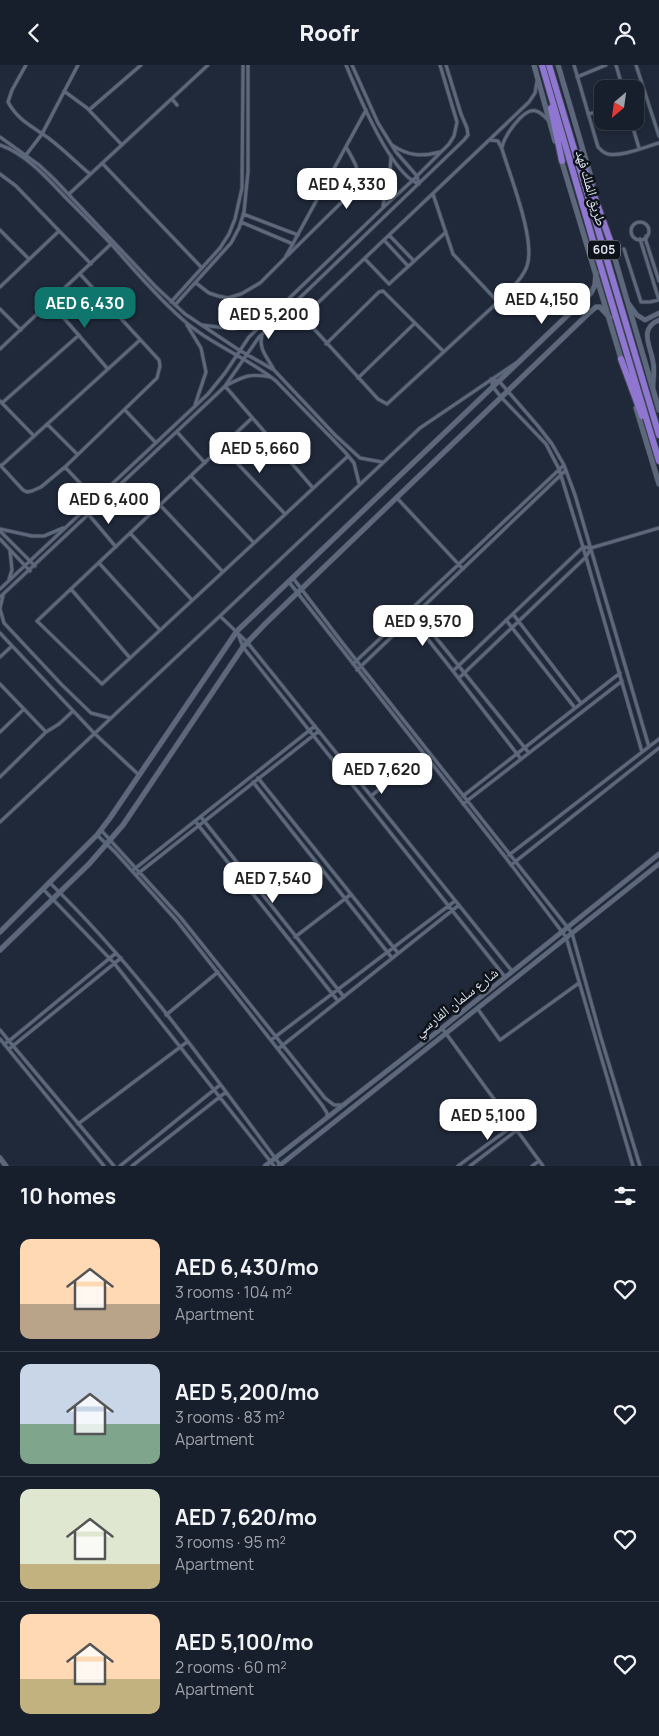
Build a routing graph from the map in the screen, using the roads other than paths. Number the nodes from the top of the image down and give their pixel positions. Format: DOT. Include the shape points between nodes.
graph roads {
  1 [pos="26,65"];
  2 [pos="78,65"];
  3 [pos="141,65"];
  4 [pos="208,65"];
  5 [pos="243,65"];
  6 [pos="248,65"];
  7 [pos="346,65"];
  8 [pos="352,65"];
  9 [pos="440,65"];
  10 [pos="446,65"];
  11 [pos="534,65"];
  12 [pos="542,65"];
  13 [pos="558,65"];
  14 [pos="574,65"];
  15 [pos="606,65"];
  16 [pos="616,65"];
  17 [pos="636,65"];
  18 [pos="550,68"];
  19 [pos="577,77"];
  20 [pos="538,78"];
  21 [pos="620,80"];
  22 [pos="64,91"];
  23 [pos="172,99"];
  24 [pos="527,103"];
  25 [pos="177,105"];
  26 [pos="89,110"];
  27 [pos="367,110"];
  28 [pos="530,111"];
  29 [pos="594,113"];
  30 [pos="588,114"];
  31 [pos="548,121"];
  32 [pos="634,130"];
  33 [pos="42,133"];
  34 [pos="659,135"];
  35 [pos="0,137"];
  36 [pos="489,140"];
  37 [pos="659,143"];
  38 [pos="391,144"];
  39 [pos="0,145"];
  40 [pos="122,145"];
  41 [pos="346,147"];
  42 [pos="639,148"];
  43 [pos="502,149"];
  44 [pos="441,152"];
  45 [pos="26,155"];
  46 [pos="390,155"];
  47 [pos="562,161"];
  48 [pos="102,163"];
  49 [pos="0,174"];
  50 [pos="90,174"];
  51 [pos="417,176"];
  52 [pos="412,181"];
  53 [pos="419,183"];
  54 [pos="69,194"];
  55 [pos="433,194"];
  56 [pos="381,209"];
  57 [pos="243,214"];
  58 [pos="241,222"];
  59 [pos="0,230"];
  60 [pos="59,231"];
  61 [pos="446,231"];
  62 [pos="298,235"];
  63 [pos="389,235"];
  64 [pos="646,236"];
  65 [pos="640,239"];
  66 [pos="384,240"];
  67 [pos="294,243"];
  68 [pos="300,243"];
  69 [pos="111,244"];
  70 [pos="612,246"];
  71 [pos="624,249"];
  72 [pos="285,258"];
  73 [pos="29,259"];
  74 [pos="365,259"];
  75 [pos="652,260"];
  76 [pos="414,261"];
  77 [pos="648,261"];
  78 [pos="91,263"];
  79 [pos="408,266"];
  80 [pos="202,268"];
  81 [pos="80,273"];
  82 [pos="596,273"];
  83 [pos="196,283"];
  84 [pos="658,284"];
  85 [pos="0,287"];
  86 [pos="626,299"];
  87 [pos="659,299"];
  88 [pos="171,301"];
  89 [pos="50,302"];
  90 [pos="498,302"];
  91 [pos="175,305"];
  92 [pos="0,309"];
  93 [pos="659,313"];
  94 [pos="610,318"];
  95 [pos="659,320"];
  96 [pos="184,321"];
  97 [pos="265,321"];
  98 [pos="415,323"];
  99 [pos="199,324"];
  100 [pos="21,330"];
  101 [pos="264,332"];
  102 [pos="79,335"];
  103 [pos="140,340"];
  104 [pos="326,344"];
  105 [pos="0,349"];
  106 [pos="239,350"];
  107 [pos="444,352"];
  108 [pos="246,354"];
  109 [pos="236,356"];
  110 [pos="243,359"];
  111 [pos="621,359"];
  112 [pos="519,361"];
  113 [pos="107,368"];
  114 [pos="274,370"];
  115 [pos="272,377"];
  116 [pos="358,378"];
  117 [pos="491,379"];
  118 [pos="499,381"];
  119 [pos="225,386"];
  120 [pos="493,387"];
  121 [pos="508,391"];
  122 [pos="653,391"];
  123 [pos="501,397"];
  124 [pos="1,402"];
  125 [pos="195,406"];
  126 [pos="125,410"];
  127 [pos="659,410"];
  128 [pos="252,418"];
  129 [pos="47,424"];
  130 [pos="176,432"];
  131 [pos="34,435"];
  132 [pos="659,435"];
  133 [pos="156,443"];
  134 [pos="222,447"];
  135 [pos="77,454"];
  136 [pos="348,455"];
  137 [pos="659,461"];
  138 [pos="382,462"];
  139 [pos="204,463"];
  140 [pos="564,465"];
  141 [pos="0,466"];
  142 [pos="659,466"];
  143 [pos="65,467"];
  144 [pos="559,469"];
  145 [pos="566,470"];
  146 [pos="561,475"];
  147 [pos="191,476"];
  148 [pos="359,484"];
  149 [pos="659,484"];
  150 [pos="313,488"];
  151 [pos="396,497"];
  152 [pos="95,499"];
  153 [pos="160,505"];
  154 [pos="285,514"];
  155 [pos="89,515"];
  156 [pos="66,527"];
  157 [pos="659,528"];
  158 [pos="0,529"];
  159 [pos="130,533"];
  160 [pos="0,539"];
  161 [pos="254,543"];
  162 [pos="116,547"];
  163 [pos="583,547"];
  164 [pos="591,548"];
  165 [pos="10,550"];
  166 [pos="586,557"];
  167 [pos="30,561"];
  168 [pos="99,563"];
  169 [pos="458,563"];
  170 [pos="26,565"];
  171 [pos="35,566"];
  172 [pos="463,569"];
  173 [pos="30,571"];
  174 [pos="222,572"];
  175 [pos="291,579"];
  176 [pos="9,580"];
  177 [pos="301,588"];
  178 [pos="0,589"];
  179 [pos="71,589"];
  180 [pos="296,592"];
  181 [pos="4,594"];
  182 [pos="0,597"];
  183 [pos="192,600"];
  184 [pos="412,608"];
  185 [pos="0,609"];
  186 [pos="407,613"];
  187 [pos="417,613"];
  188 [pos="513,614"];
  189 [pos="220,616"];
  190 [pos="412,618"];
  191 [pos="506,620"];
  192 [pos="519,621"];
  193 [pos="512,628"];
  194 [pos="160,630"];
  195 [pos="237,631"];
  196 [pos="0,633"];
  197 [pos="245,644"];
  198 [pos="12,646"];
  199 [pos="0,657"];
  200 [pos="130,657"];
  201 [pos="357,661"];
  202 [pos="353,664"];
  203 [pos="459,665"];
  204 [pos="361,666"];
  205 [pos="357,670"];
  206 [pos="453,671"];
  207 [pos="465,673"];
  208 [pos="620,673"];
  209 [pos="459,678"];
  210 [pos="622,681"];
  211 [pos="1,686"];
  212 [pos="581,703"];
  213 [pos="574,708"];
  214 [pos="24,709"];
  215 [pos="73,711"];
  216 [pos="110,718"];
  217 [pos="315,726"];
  218 [pos="0,731"];
  219 [pos="310,731"];
  220 [pos="319,731"];
  221 [pos="46,732"];
  222 [pos="94,733"];
  223 [pos="313,735"];
  224 [pos="659,739"];
  225 [pos="649,747"];
  226 [pos="525,748"];
  227 [pos="659,748"];
  228 [pos="642,752"];
  229 [pos="529,753"];
  230 [pos="424,754"];
  231 [pos="517,754"];
  232 [pos="521,759"];
  233 [pos="1,774"];
  234 [pos="255,774"];
  235 [pos="139,776"];
  236 [pos="250,777"];
  237 [pos="259,779"];
  238 [pos="254,782"];
  239 [pos="371,796"];
  240 [pos="464,796"];
  241 [pos="460,799"];
  242 [pos="468,801"];
  243 [pos="463,804"];
  244 [pos="201,817"];
  245 [pos="0,821"];
  246 [pos="195,821"];
  247 [pos="204,821"];
  248 [pos="199,826"];
  249 [pos="101,830"];
  250 [pos="97,835"];
  251 [pos="109,842"];
  252 [pos="511,854"];
  253 [pos="659,854"];
  254 [pos="506,858"];
  255 [pos="516,861"];
  256 [pos="659,863"];
  257 [pos="511,865"];
  258 [pos="136,868"];
  259 [pos="132,871"];
  260 [pos="140,872"];
  261 [pos="136,875"];
  262 [pos="49,882"];
  263 [pos="43,889"];
  264 [pos="60,893"];
  265 [pos="350,895"];
  266 [pos="345,898"];
  267 [pos="52,900"];
  268 [pos="455,901"];
  269 [pos="459,905"];
  270 [pos="448,906"];
  271 [pos="452,910"];
  272 [pos="568,928"];
  273 [pos="0,931"];
  274 [pos="562,933"];
  275 [pos="572,933"];
  276 [pos="295,937"];
  277 [pos="566,937"];
  278 [pos="299,942"];
  279 [pos="294,946"];
  280 [pos="393,948"];
  281 [pos="0,951"];
  282 [pos="388,952"];
  283 [pos="116,953"];
  284 [pos="398,953"];
  285 [pos="109,958"];
  286 [pos="121,958"];
  287 [pos="392,958"];
  288 [pos="114,963"];
  289 [pos="512,971"];
  290 [pos="218,972"];
  291 [pos="505,977"];
  292 [pos="579,983"];
  293 [pos="338,990"];
  294 [pos="333,994"];
  295 [pos="344,997"];
  296 [pos="338,1001"];
  297 [pos="478,1008"];
  298 [pos="166,1015"];
  299 [pos="442,1028"];
  300 [pos="0,1030"];
  301 [pos="446,1033"];
  302 [pos="276,1036"];
  303 [pos="0,1039"];
  304 [pos="271,1040"];
  305 [pos="9,1041"];
  306 [pos="187,1042"];
  307 [pos="4,1044"];
  308 [pos="283,1045"];
  309 [pos="13,1046"];
  310 [pos="181,1047"];
  311 [pos="9,1049"];
  312 [pos="278,1049"];
  313 [pos="220,1085"];
  314 [pos="214,1089"];
  315 [pos="226,1092"];
  316 [pos="220,1096"];
  317 [pos="344,1105"];
  318 [pos="326,1118"];
  319 [pos="78,1124"];
  320 [pos="514,1125"];
  321 [pos="518,1130"];
  322 [pos="0,1158"];
  323 [pos="276,1158"];
  324 [pos="539,1161"];
  325 [pos="272,1164"];
  326 [pos="280,1165"];
  327 [pos="6,1166"];
  328 [pos="104,1166"];
  329 [pos="114,1166"];
  330 [pos="120,1166"];
  331 [pos="132,1166"];
  332 [pos="265,1166"];
  333 [pos="458,1166"];
  334 [pos="470,1166"];
  335 [pos="532,1166"];
  336 [pos="543,1166"];
  337 [pos="633,1166"];
  338 [pos="640,1166"];
  1 -- 33 [label="street" via="8,102 17,116"];
  2 -- 22 [label="street"];
  3 -- 26 [label="street"];
  4 -- 23 [label="street"];
  5 -- 80 [label="street" via="240,203 229,234"];
  6 -- 57 [label="street" via="248,172"];
  7 -- 27 [label="street"];
  8 -- 38 [label="street"];
  9 -- 44 [label="street" via="457,122 454,136"];
  10 -- 53 [label="street" via="468,135"];
  11 -- 20 [label="main road"];
  12 -- 47 [label="highway"];
  12 -- 137 [label="highway, طريق الملك فهد / 605"];
  13 -- 70 [label="main road"];
  14 -- 19 [label="street"];
  15 -- 19 [label="street"];
  16 -- 21 [label="street"];
  17 -- 34 [label="street"];
  18 -- 70 [label="highway"];
  18 -- 132 [label="highway, طريق الملك فهد / 605"];
  19 -- 30 [label="street"];
  20 -- 24 [label="street"];
  20 -- 31 [label="main road"];
  22 -- 26 [label="street"];
  22 -- 33 [label="street"];
  23 -- 25 [label="street"];
  23 -- 40 [label="street"];
  24 -- 28 [label="street"];
  24 -- 36 [label="street"];
  26 -- 40 [label="street"];
  27 -- 41 [label="street"];
  27 -- 46 [label="street"];
  28 -- 31 [label="street" via="540,113"];
  28 -- 43 [label="street" via="509,130"];
  29 -- 30 [label="street"];
  30 -- 42 [label="street" via="602,152 618,154"];
  31 -- 47 [label="main road"];
  32 -- 42 [label="street"];
  33 -- 45 [label="street"];
  33 -- 50 [label="street"];
  35 -- 45 [label="street"];
  36 -- 43 [label="street" via="498,141"];
  36 -- 55 [label="street"];
  37 -- 42 [label="street"];
  38 -- 44 [label="street" via="413,155"];
  38 -- 51 [label="street"];
  39 -- 69 [label="street" via="42,173"];
  40 -- 48 [label="street"];
  41 -- 62 [label="street"];
  41 -- 68 [label="street" via="356,165 359,180 349,195"];
  43 -- 90 [label="street" via="527,229 530,252 522,276"];
  44 -- 51 [label="street"];
  45 -- 54 [label="street"];
  46 -- 52 [label="street"];
  46 -- 56 [label="street" via="390,171"];
  47 -- 82 [label="main road"];
  48 -- 50 [label="street"];
  48 -- 80 [label="street"];
  49 -- 60 [label="street"];
  50 -- 54 [label="street"];
  51 -- 52 [label="street"];
  51 -- 53 [label="street"];
  52 -- 53 [label="street"];
  52 -- 56 [label="street"];
  53 -- 101 [label="street"];
  54 -- 88 [label="street"];
  55 -- 61 [label="street"];
  55 -- 63 [label="street"];
  56 -- 97 [label="street"];
  57 -- 58 [label="street"];
  57 -- 62 [label="street"];
  58 -- 67 [label="street"];
  58 -- 83 [label="street" via="231,243"];
  59 -- 73 [label="street"];
  60 -- 73 [label="street"];
  60 -- 78 [label="street"];
  61 -- 76 [label="street"];
  61 -- 90 [label="street" via="453,254"];
  62 -- 67 [label="street"];
  63 -- 66 [label="street"];
  63 -- 76 [label="street"];
  64 -- 65 [label="street"];
  64 -- 65 [label="street" via="646,225 635,223 631,232"];
  64 -- 75 [label="street"];
  65 -- 77 [label="street"];
  66 -- 74 [label="street"];
  66 -- 79 [label="street"];
  67 -- 68 [label="street"];
  67 -- 72 [label="street"];
  68 -- 72 [label="street"];
  69 -- 78 [label="street"];
  69 -- 96 [label="street"];
  70 -- 86 [label="main road"];
  71 -- 87 [label="street" via="641,302"];
  72 -- 83 [label="street" via="260,283 241,295 218,296"];
  73 -- 85 [label="street"];
  74 -- 79 [label="street" via="389,285"];
  74 -- 104 [label="street" via="305,315 306,323"];
  75 -- 77 [label="street"];
  75 -- 84 [label="street"];
  76 -- 79 [label="street"];
  77 -- 84 [label="street"];
  78 -- 81 [label="street"];
  80 -- 88 [label="street"];
  81 -- 89 [label="street"];
  81 -- 103 [label="street"];
  82 -- 94 [label="main road"];
  82 -- 112 [label="main road" via="596,285 591,293"];
  83 -- 91 [label="street"];
  84 -- 87 [label="street"];
  86 -- 93 [label="street" via="637,315 645,320"];
  86 -- 122 [label="main road"];
  88 -- 91 [label="street"];
  89 -- 100 [label="street"];
  89 -- 102 [label="street"];
  90 -- 107 [label="street"];
  91 -- 99 [label="street"];
  92 -- 100 [label="street"];
  94 -- 111 [label="main road"];
  94 -- 121 [label="main road" via="596,307"];
  95 -- 122 [label="street" via="647,332 653,361"];
  96 -- 109 [label="street"];
  96 -- 125 [label="street" via="201,348 206,372"];
  97 -- 99 [label="street" via="233,329"];
  97 -- 106 [label="street"];
  98 -- 104 [label="street" via="383,291"];
  98 -- 107 [label="street"];
  98 -- 116 [label="street"];
  99 -- 106 [label="street"];
  100 -- 105 [label="street"];
  101 -- 108 [label="street"];
  101 -- 114 [label="street" via="262,350"];
  102 -- 113 [label="street"];
  102 -- 124 [label="street"];
  103 -- 113 [label="street"];
  103 -- 126 [label="street" via="159,360 160,371 152,384"];
  104 -- 116 [label="street"];
  106 -- 108 [label="street"];
  106 -- 109 [label="street"];
  107 -- 116 [label="street" via="387,404"];
  108 -- 110 [label="street"];
  108 -- 114 [label="street"];
  109 -- 110 [label="street"];
  109 -- 125 [label="street" via="216,385"];
  110 -- 115 [label="street"];
  110 -- 119 [label="street"];
  111 -- 142 [label="highway"];
  111 -- 149 [label="main road"];
  112 -- 117 [label="street"];
  112 -- 118 [label="main road"];
  113 -- 129 [label="street"];
  114 -- 138 [label="street" via="354,453 369,461"];
  115 -- 119 [label="street" via="255,374"];
  115 -- 136 [label="street"];
  117 -- 118 [label="street"];
  117 -- 120 [label="street"];
  117 -- 138 [label="street" via="420,428"];
  118 -- 120 [label="main road"];
  118 -- 121 [label="street"];
  119 -- 128 [label="street"];
  119 -- 130 [label="street"];
  120 -- 123 [label="street"];
  120 -- 175 [label="main road"];
  121 -- 123 [label="main road"];
  121 -- 140 [label="street" via="538,425"];
  122 -- 127 [label="main road"];
  123 -- 144 [label="street" via="546,444"];
  123 -- 151 [label="main road"];
  124 -- 131 [label="street"];
  125 -- 133 [label="street"];
  126 -- 133 [label="street"];
  126 -- 135 [label="street"];
  128 -- 134 [label="street"];
  128 -- 150 [label="street"];
  129 -- 131 [label="street"];
  129 -- 135 [label="street"];
  130 -- 139 [label="street"];
  130 -- 155 [label="street"];
  131 -- 141 [label="street"];
  133 -- 152 [label="street"];
  134 -- 139 [label="street"];
  134 -- 154 [label="street"];
  135 -- 143 [label="street"];
  136 -- 148 [label="street" via="354,463"];
  136 -- 150 [label="street"];
  138 -- 148 [label="street"];
  139 -- 147 [label="street"];
  140 -- 144 [label="street"];
  140 -- 145 [label="street"];
  141 -- 143 [label="street" via="28,492 41,487"];
  143 -- 152 [label="street"];
  144 -- 146 [label="street"];
  144 -- 169 [label="street"];
  145 -- 146 [label="street"];
  145 -- 164 [label="street"];
  146 -- 163 [label="street"];
  146 -- 172 [label="street"];
  147 -- 153 [label="street"];
  147 -- 161 [label="street"];
  148 -- 189 [label="street"];
  150 -- 154 [label="street"];
  151 -- 169 [label="street"];
  151 -- 177 [label="main road"];
  152 -- 156 [label="street"];
  153 -- 159 [label="street"];
  153 -- 174 [label="street"];
  154 -- 161 [label="street"];
  155 -- 162 [label="street"];
  155 -- 171 [label="street"];
  156 -- 158 [label="street" via="44,536"];
  156 -- 167 [label="street"];
  157 -- 164 [label="street"];
  158 -- 167 [label="street"];
  159 -- 162 [label="street"];
  159 -- 183 [label="street"];
  160 -- 165 [label="street"];
  161 -- 174 [label="street"];
  162 -- 168 [label="street"];
  163 -- 164 [label="street"];
  163 -- 166 [label="street"];
  163 -- 188 [label="street"];
  164 -- 166 [label="street"];
  164 -- 225 [label="street"];
  165 -- 170 [label="street"];
  165 -- 176 [label="street" via="12,570"];
  166 -- 192 [label="street"];
  166 -- 208 [label="street"];
  167 -- 170 [label="street"];
  167 -- 171 [label="street"];
  168 -- 179 [label="street"];
  168 -- 194 [label="street"];
  169 -- 172 [label="street"];
  169 -- 184 [label="street"];
  170 -- 173 [label="street"];
  170 -- 176 [label="street"];
  171 -- 173 [label="street"];
  172 -- 187 [label="street"];
  173 -- 181 [label="street"];
  174 -- 183 [label="street"];
  175 -- 177 [label="street"];
  175 -- 180 [label="street"];
  175 -- 195 [label="main road"];
  176 -- 178 [label="street"];
  177 -- 180 [label="main road"];
  177 -- 201 [label="street"];
  179 -- 200 [label="street"];
  179 -- 200 [label="street" via="37,621 102,684"];
  180 -- 197 [label="main road"];
  180 -- 202 [label="street"];
  181 -- 182 [label="street"];
  181 -- 185 [label="street"];
  183 -- 194 [label="street"];
  184 -- 186 [label="street"];
  184 -- 187 [label="street"];
  185 -- 216 [label="street" via="4,623 62,685 91,713"];
  186 -- 190 [label="street"];
  186 -- 201 [label="street"];
  187 -- 190 [label="street"];
  187 -- 203 [label="street"];
  188 -- 191 [label="street"];
  188 -- 192 [label="street"];
  189 -- 195 [label="street"];
  189 -- 216 [label="street"];
  190 -- 204 [label="street"];
  190 -- 206 [label="street"];
  191 -- 193 [label="street"];
  191 -- 203 [label="street"];
  192 -- 193 [label="street"];
  192 -- 212 [label="street"];
  193 -- 207 [label="street"];
  193 -- 213 [label="street"];
  194 -- 200 [label="street"];
  195 -- 197 [label="street"];
  195 -- 235 [label="main road"];
  196 -- 198 [label="street"];
  197 -- 217 [label="street"];
  197 -- 219 [label="street"];
  197 -- 251 [label="main road"];
  198 -- 199 [label="street"];
  198 -- 215 [label="street"];
  201 -- 202 [label="street"];
  201 -- 204 [label="street"];
  202 -- 205 [label="street"];
  203 -- 206 [label="street"];
  203 -- 207 [label="street"];
  204 -- 205 [label="street"];
  204 -- 240 [label="street"];
  205 -- 230 [label="street"];
  206 -- 209 [label="street"];
  207 -- 209 [label="street"];
  207 -- 226 [label="street"];
  208 -- 210 [label="street"];
  208 -- 212 [label="street"];
  209 -- 231 [label="street"];
  210 -- 228 [label="street"];
  210 -- 229 [label="street"];
  211 -- 214 [label="street"];
  212 -- 213 [label="street"];
  213 -- 226 [label="street"];
  214 -- 218 [label="street"];
  214 -- 221 [label="street"];
  215 -- 221 [label="street"];
  215 -- 222 [label="street"];
  216 -- 222 [label="street"];
  217 -- 219 [label="street"];
  217 -- 220 [label="street"];
  219 -- 223 [label="street"];
  219 -- 234 [label="street"];
  220 -- 223 [label="street"];
  220 -- 239 [label="street"];
  221 -- 233 [label="street"];
  222 -- 235 [label="street"];
  222 -- 245 [label="street"];
  223 -- 237 [label="street"];
  223 -- 270 [label="street"];
  224 -- 225 [label="street"];
  225 -- 228 [label="street"];
  226 -- 229 [label="street"];
  226 -- 231 [label="street"];
  227 -- 255 [label="street"];
  228 -- 252 [label="street"];
  229 -- 232 [label="street"];
  230 -- 239 [label="street"];
  230 -- 241 [label="street"];
  231 -- 232 [label="street"];
  231 -- 240 [label="street"];
  232 -- 242 [label="street"];
  234 -- 236 [label="street"];
  234 -- 237 [label="street"];
  235 -- 249 [label="main road"];
  236 -- 238 [label="street"];
  236 -- 244 [label="street"];
  237 -- 238 [label="street"];
  237 -- 265 [label="street"];
  238 -- 247 [label="street"];
  238 -- 266 [label="street"];
  239 -- 268 [label="street"];
  240 -- 241 [label="street"];
  240 -- 242 [label="street"];
  241 -- 243 [label="street"];
  242 -- 243 [label="street"];
  242 -- 252 [label="street"];
  243 -- 254 [label="street"];
  244 -- 246 [label="street"];
  244 -- 247 [label="street"];
  246 -- 248 [label="street"];
  246 -- 258 [label="street"];
  247 -- 248 [label="street"];
  247 -- 276 [label="street"];
  248 -- 260 [label="street"];
  248 -- 279 [label="street"];
  249 -- 250 [label="main road"];
  249 -- 251 [label="street"];
  250 -- 251 [label="street"];
  250 -- 262 [label="main road"];
  251 -- 258 [label="street"];
  251 -- 259 [label="street"];
  251 -- 264 [label="main road"];
  252 -- 254 [label="street"];
  252 -- 255 [label="street"];
  253 -- 272 [label="street, شارع سلمان الفارسي"];
  254 -- 257 [label="street"];
  255 -- 257 [label="street"];
  255 -- 272 [label="street"];
  256 -- 275 [label="street, شارع سلمان الفارسي"];
  257 -- 274 [label="street"];
  258 -- 259 [label="street"];
  258 -- 260 [label="street"];
  259 -- 261 [label="street"];
  260 -- 261 [label="street"];
  260 -- 302 [label="street" via="182,918"];
  261 -- 290 [label="street"];
  262 -- 263 [label="main road"];
  262 -- 264 [label="street"];
  263 -- 267 [label="street"];
  263 -- 273 [label="main road"];
  264 -- 267 [label="main road"];
  264 -- 283 [label="street"];
  265 -- 266 [label="street"];
  265 -- 280 [label="street"];
  266 -- 276 [label="street"];
  266 -- 282 [label="street"];
  267 -- 281 [label="main road"];
  267 -- 285 [label="street"];
  268 -- 269 [label="street"];
  268 -- 270 [label="street"];
  269 -- 271 [label="street"];
  269 -- 289 [label="street"];
  270 -- 271 [label="street"];
  270 -- 280 [label="street"];
  271 -- 284 [label="street"];
  271 -- 291 [label="street"];
  272 -- 274 [label="street, شارع سلمان الفارسي"];
  272 -- 275 [label="street"];
  274 -- 277 [label="street"];
  274 -- 289 [label="street, شارع سلمان الفارسي"];
  275 -- 277 [label="street, شارع سلمان الفارسي"];
  275 -- 338 [label="street"];
  276 -- 278 [label="street"];
  277 -- 292 [label="street"];
  277 -- 297 [label="street, شارع سلمان الفارسي"];
  278 -- 279 [label="street"];
  278 -- 293 [label="street"];
  279 -- 294 [label="street"];
  280 -- 282 [label="street"];
  280 -- 284 [label="street"];
  282 -- 287 [label="street"];
  282 -- 293 [label="street"];
  283 -- 285 [label="street"];
  283 -- 286 [label="street"];
  284 -- 287 [label="street"];
  285 -- 288 [label="street"];
  285 -- 305 [label="street"];
  286 -- 288 [label="street"];
  286 -- 298 [label="street"];
  287 -- 295 [label="street"];
  288 -- 309 [label="street"];
  288 -- 310 [label="street"];
  289 -- 291 [label="street, شارع سلمان الفارسي"];
  290 -- 298 [label="street"];
  290 -- 304 [label="street"];
  291 -- 299 [label="street, شارع سلمان الفارسي"];
  292 -- 297 [label="street" via="500,1041"];
  292 -- 337 [label="street"];
  293 -- 294 [label="street"];
  293 -- 295 [label="street"];
  294 -- 296 [label="street"];
  294 -- 302 [label="street"];
  295 -- 296 [label="street"];
  296 -- 308 [label="street"];
  297 -- 301 [label="street, شارع سلمان الفارسي"];
  298 -- 306 [label="street"];
  299 -- 301 [label="street"];
  299 -- 317 [label="street, شارع سلمان الفارسي"];
  300 -- 305 [label="street"];
  301 -- 320 [label="street"];
  301 -- 326 [label="street, شارع سلمان الفارسي"];
  302 -- 304 [label="street"];
  302 -- 308 [label="street"];
  303 -- 307 [label="street"];
  304 -- 312 [label="street"];
  305 -- 307 [label="street"];
  305 -- 309 [label="street"];
  306 -- 310 [label="street"];
  306 -- 313 [label="street"];
  307 -- 311 [label="street"];
  308 -- 312 [label="street"];
  308 -- 317 [label="street" via="329,1102"];
  309 -- 311 [label="street"];
  309 -- 319 [label="street"];
  310 -- 314 [label="street"];
  310 -- 319 [label="street"];
  311 -- 328 [label="street"];
  312 -- 318 [label="street" via="322,1105"];
  313 -- 314 [label="street"];
  313 -- 315 [label="street"];
  314 -- 316 [label="street"];
  314 -- 330 [label="street"];
  315 -- 316 [label="street"];
  315 -- 323 [label="street"];
  316 -- 325 [label="street"];
  316 -- 331 [label="street"];
  317 -- 318 [label="street, شارع سلمان الفارسي"];
  318 -- 323 [label="street, شارع سلمان الفارسي"];
  319 -- 329 [label="street"];
  320 -- 321 [label="street"];
  320 -- 333 [label="street"];
  321 -- 324 [label="street"];
  321 -- 334 [label="street"];
  322 -- 327 [label="main road"];
  323 -- 325 [label="street, شارع سلمان الفارسي"];
  323 -- 326 [label="street"];
  324 -- 335 [label="street"];
  324 -- 336 [label="street"];
  325 -- 332 [label="street, شارع سلمان الفارسي"];
}
